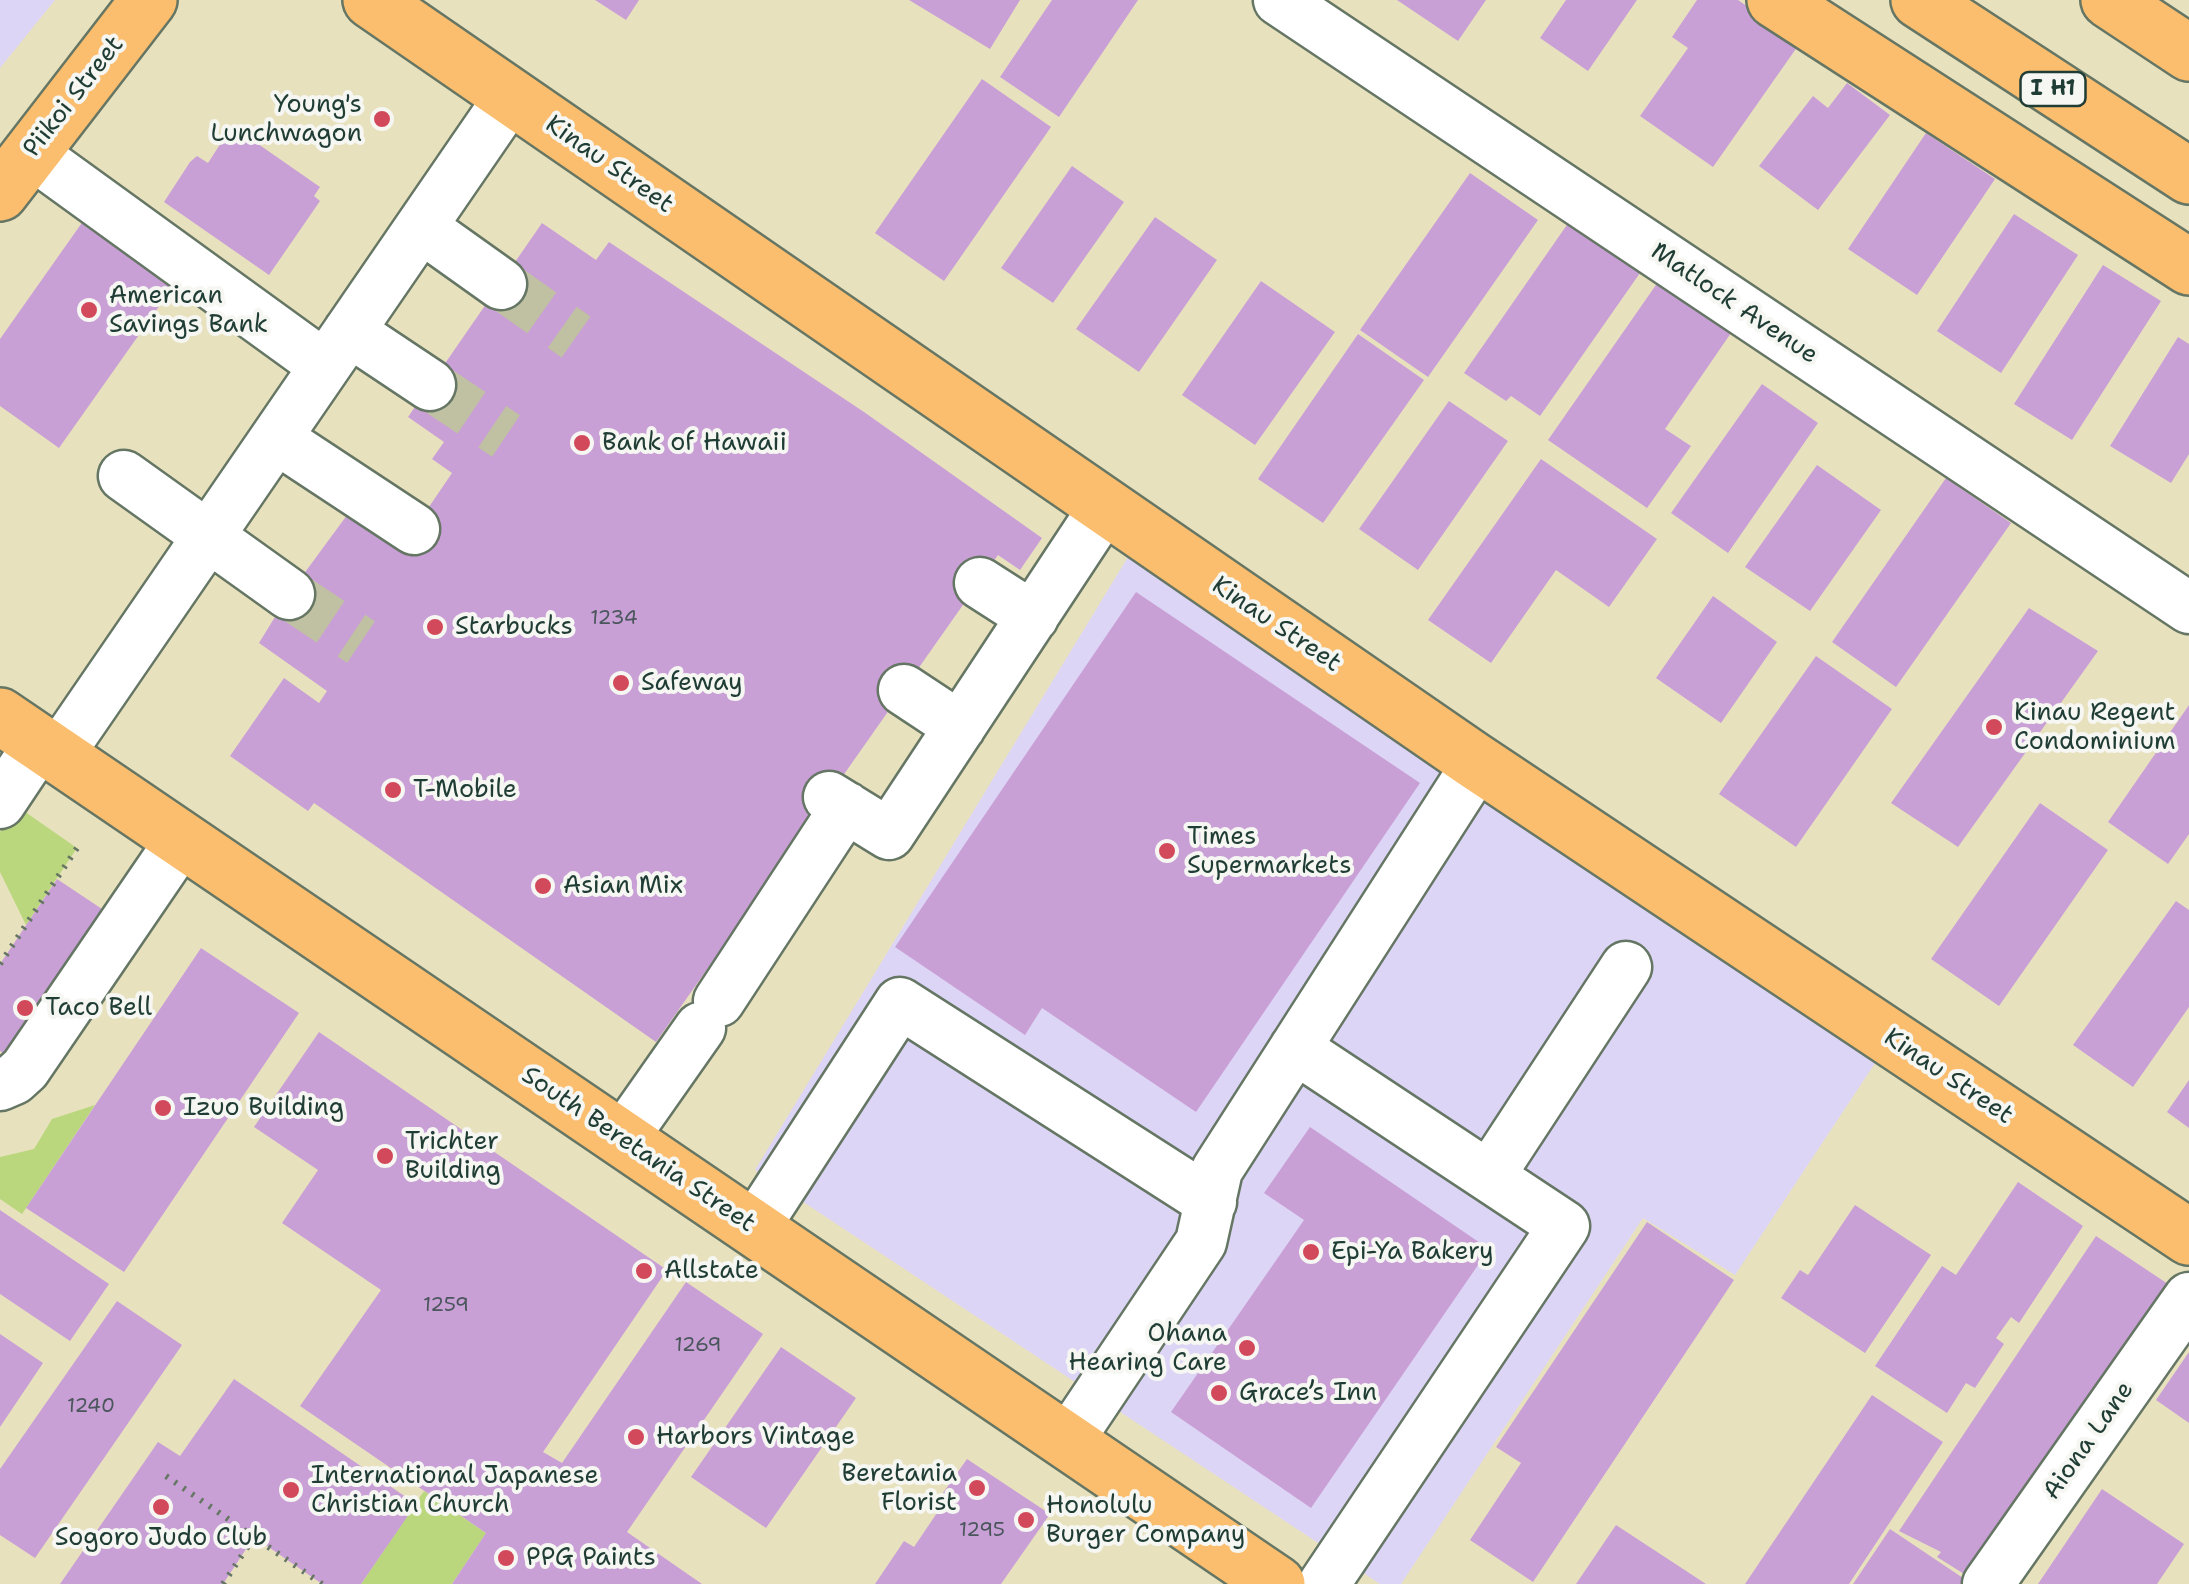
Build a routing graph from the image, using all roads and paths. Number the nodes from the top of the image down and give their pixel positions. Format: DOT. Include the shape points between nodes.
graph roads {
  1 [pos="149,0"];
  2 [pos="371,0"];
  3 [pos="1279,0"];
  4 [pos="1775,0"];
  5 [pos="1919,0"];
  6 [pos="2109,0"];
  7 [pos="2189,53"];
  8 [pos="510,97"];
  9 [pos="15,173"];
  10 [pos="2189,176"];
  11 [pos="421,228"];
  12 [pos="2189,267"];
  13 [pos="501,284"];
  14 [pos="337,349"];
  15 [pos="430,385"];
  16 [pos="276,438"];
  17 [pos="124,476"];
  18 [pos="1104,508"];
  19 [pos="414,529"];
  20 [pos="207,538"];
  21 [pos="980,583"];
  22 [pos="289,594"];
  23 [pos="2189,608"];
  24 [pos="1032,617"];
  25 [pos="904,690"];
  26 [pos="960,728"];
  27 [pos="33,738"];
  28 [pos="1478,763"];
  29 [pos="0,803"];
  30 [pos="182,839"];
  31 [pos="77,848"];
  32 [pos="0,964"];
  33 [pos="1626,967"];
  34 [pos="1296,1048"];
  35 [pos="0,1084"];
  36 [pos="622,1139"];
  37 [pos="1489,1176"];
  38 [pos="1211,1202"];
  39 [pos="754,1228"];
  40 [pos="2189,1237"];
  41 [pos="2189,1298"];
  42 [pos="1067,1442"];
  43 [pos="166,1476"];
  44 [pos="254,1537"];
  45 [pos="222,1584"];
  46 [pos="322,1584"];
  47 [pos="1277,1584"];
  48 [pos="1324,1584"];
  49 [pos="1988,1584"];
  1 -- 9 [label="main road, Piikoi Street"];
  2 -- 8 [label="main road, Kinau Street"];
  3 -- 23 [label="street, Matlock Avenue"];
  4 -- 12 [label="main road"];
  5 -- 10 [label="main road, I H1"];
  6 -- 7 [label="main road"];
  8 -- 11 [label="street"];
  8 -- 18 [label="main road, Kinau Street"];
  9 -- 14 [label="street"];
  11 -- 13 [label="street"];
  11 -- 14 [label="street"];
  14 -- 15 [label="street"];
  14 -- 16 [label="street"];
  16 -- 19 [label="street"];
  16 -- 20 [label="street"];
  17 -- 20 [label="street"];
  18 -- 24 [label="street"];
  18 -- 28 [label="main road, Kinau Street"];
  20 -- 22 [label="street"];
  20 -- 27 [label="street"];
  21 -- 24 [label="street"];
  24 -- 26 [label="street"];
  25 -- 26 [label="street"];
  26 -- 36 [label="street" via="889,834 838,802 782,884 710,1015"];
  27 -- 29 [label="street"];
  27 -- 30 [label="main road, South Beretania Street"];
  28 -- 34 [label="street"];
  28 -- 40 [label="main road, Kinau Street"];
  30 -- 35 [label="street" via="25,1069"];
  30 -- 36 [label="main road, South Beretania Street"];
  31 -- 32 [label="path"];
  33 -- 37 [label="street"];
  34 -- 37 [label="street"];
  34 -- 38 [label="street" via="1217,1170"];
  36 -- 39 [label="main road, South Beretania Street"];
  37 -- 48 [label="street" via="1564,1226"];
  38 -- 39 [label="street" via="900,1002"];
  38 -- 42 [label="street" via="1201,1242"];
  39 -- 42 [label="main road, South Beretania Street"];
  41 -- 49 [label="street, Aiona Lane"];
  42 -- 47 [label="main road, South Beretania Street"];
  43 -- 44 [label="path"];
  44 -- 45 [label="path"];
  44 -- 46 [label="path"];
}
